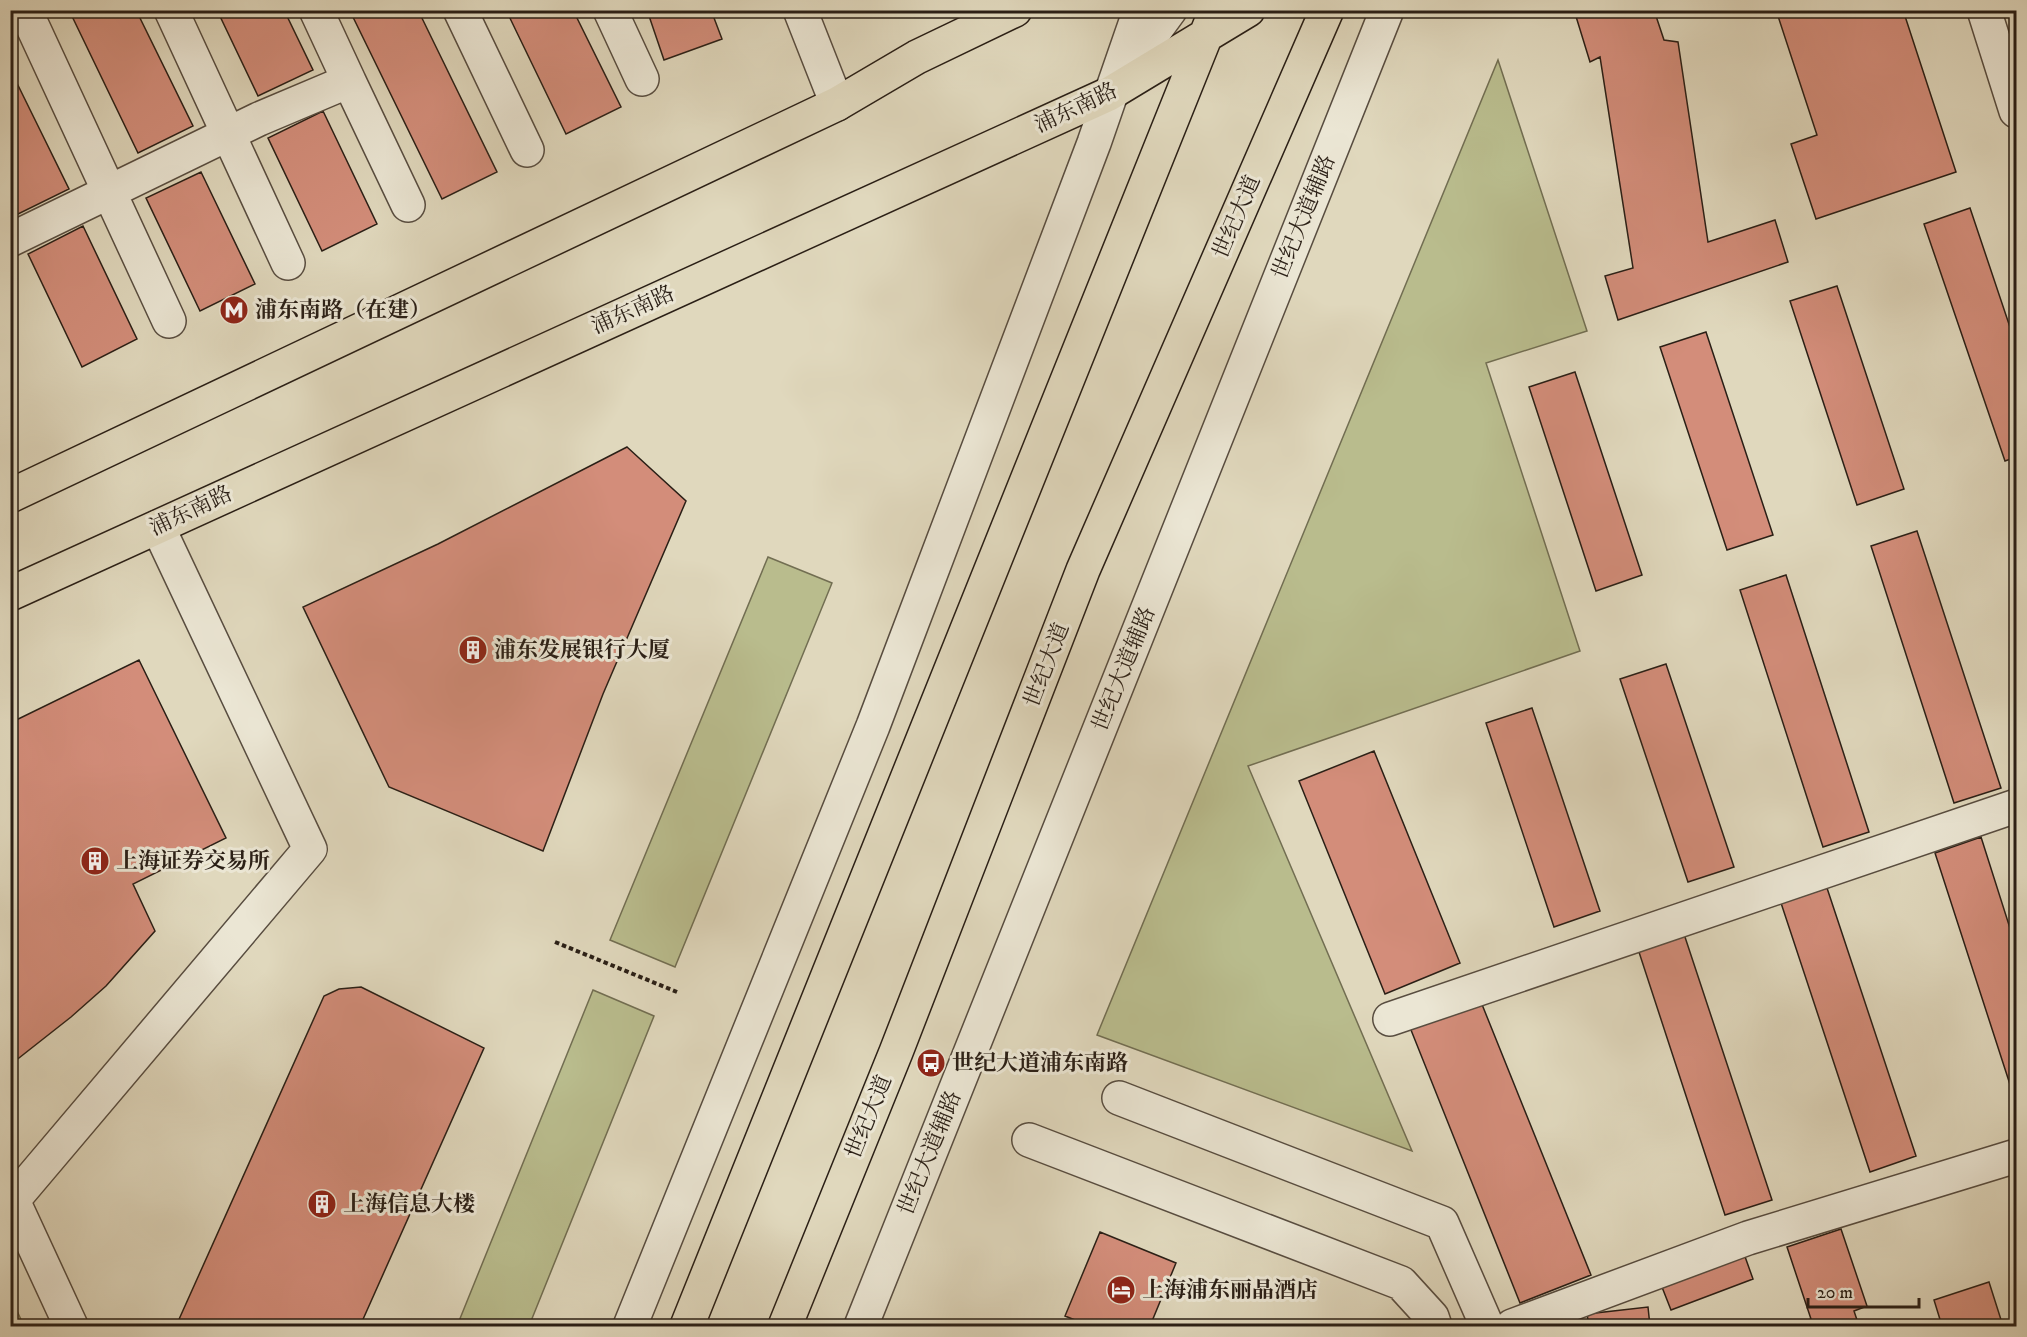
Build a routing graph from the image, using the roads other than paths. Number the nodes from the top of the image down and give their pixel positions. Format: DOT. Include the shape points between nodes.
graph roads {
  1 [pos="25,10"];
  2 [pos="171,10"];
  3 [pos="316,10"];
  4 [pos="460,10"];
  5 [pos="610,10"];
  6 [pos="800,10"];
  7 [pos="1015,10"];
  8 [pos="1140,10"];
  9 [pos="1170,10"];
  10 [pos="1248,10"];
  11 [pos="1327,10"];
  12 [pos="1387,10"];
  13 [pos="1984,10"];
  14 [pos="1211,23"];
  15 [pos="642,79"];
  16 [pos="349,81"];
  17 [pos="1109,94"];
  18 [pos="837,104"];
  19 [pos="2016,111"];
  20 [pos="229,134"];
  21 [pos="527,150"];
  22 [pos="110,192"];
  23 [pos="408,205"];
  24 [pos="10,240"];
  25 [pos="288,263"];
  26 [pos="169,321"];
  27 [pos="10,496"];
  28 [pos="158,527"];
  29 [pos="10,594"];
  30 [pos="2016,806"];
  31 [pos="1390,1019"];
  32 [pos="1119,1098"];
  33 [pos="1029,1140"];
  34 [pos="2016,1156"];
  35 [pos="12,1196"];
  36 [pos="71,1326"];
  37 [pos="630,1326"];
  38 [pos="687,1326"];
  39 [pos="784,1326"];
  40 [pos="861,1326"];
  41 [pos="1435,1326"];
  42 [pos="1486,1326"];
  43 [pos="1512,1326"];
  1 -- 22 [label="street"];
  2 -- 20 [label="street"];
  3 -- 16 [label="street"];
  4 -- 21 [label="street"];
  5 -- 15 [label="street"];
  6 -- 18 [label="street"];
  7 -- 18 [label="main road" via="917,57"];
  8 -- 17 [label="street"];
  9 -- 17 [label="street"];
  10 -- 14 [label="main road, 浦东南路"];
  11 -- 39 [label="main road, 世纪大道" via="1083,570 900,1041"];
  12 -- 40 [label="street, 世纪大道辅路"];
  13 -- 19 [label="street"];
  14 -- 17 [label="main road, 浦东南路"];
  14 -- 38 [label="main road"];
  16 -- 20 [label="street"];
  16 -- 23 [label="street"];
  17 -- 28 [label="main road, 浦东南路"];
  17 -- 37 [label="street" via="1094,143 873,726"];
  18 -- 27 [label="main road"];
  20 -- 22 [label="street"];
  20 -- 25 [label="street"];
  22 -- 24 [label="street"];
  22 -- 26 [label="street"];
  28 -- 29 [label="main road, 浦东南路"];
  28 -- 35 [label="street" via="310,849"];
  30 -- 31 [label="street"];
  32 -- 42 [label="street" via="1442,1223"];
  33 -- 41 [label="street" via="1401,1283 1432,1317"];
  34 -- 43 [label="street" via="1748,1238"];
  35 -- 36 [label="street"];
}
